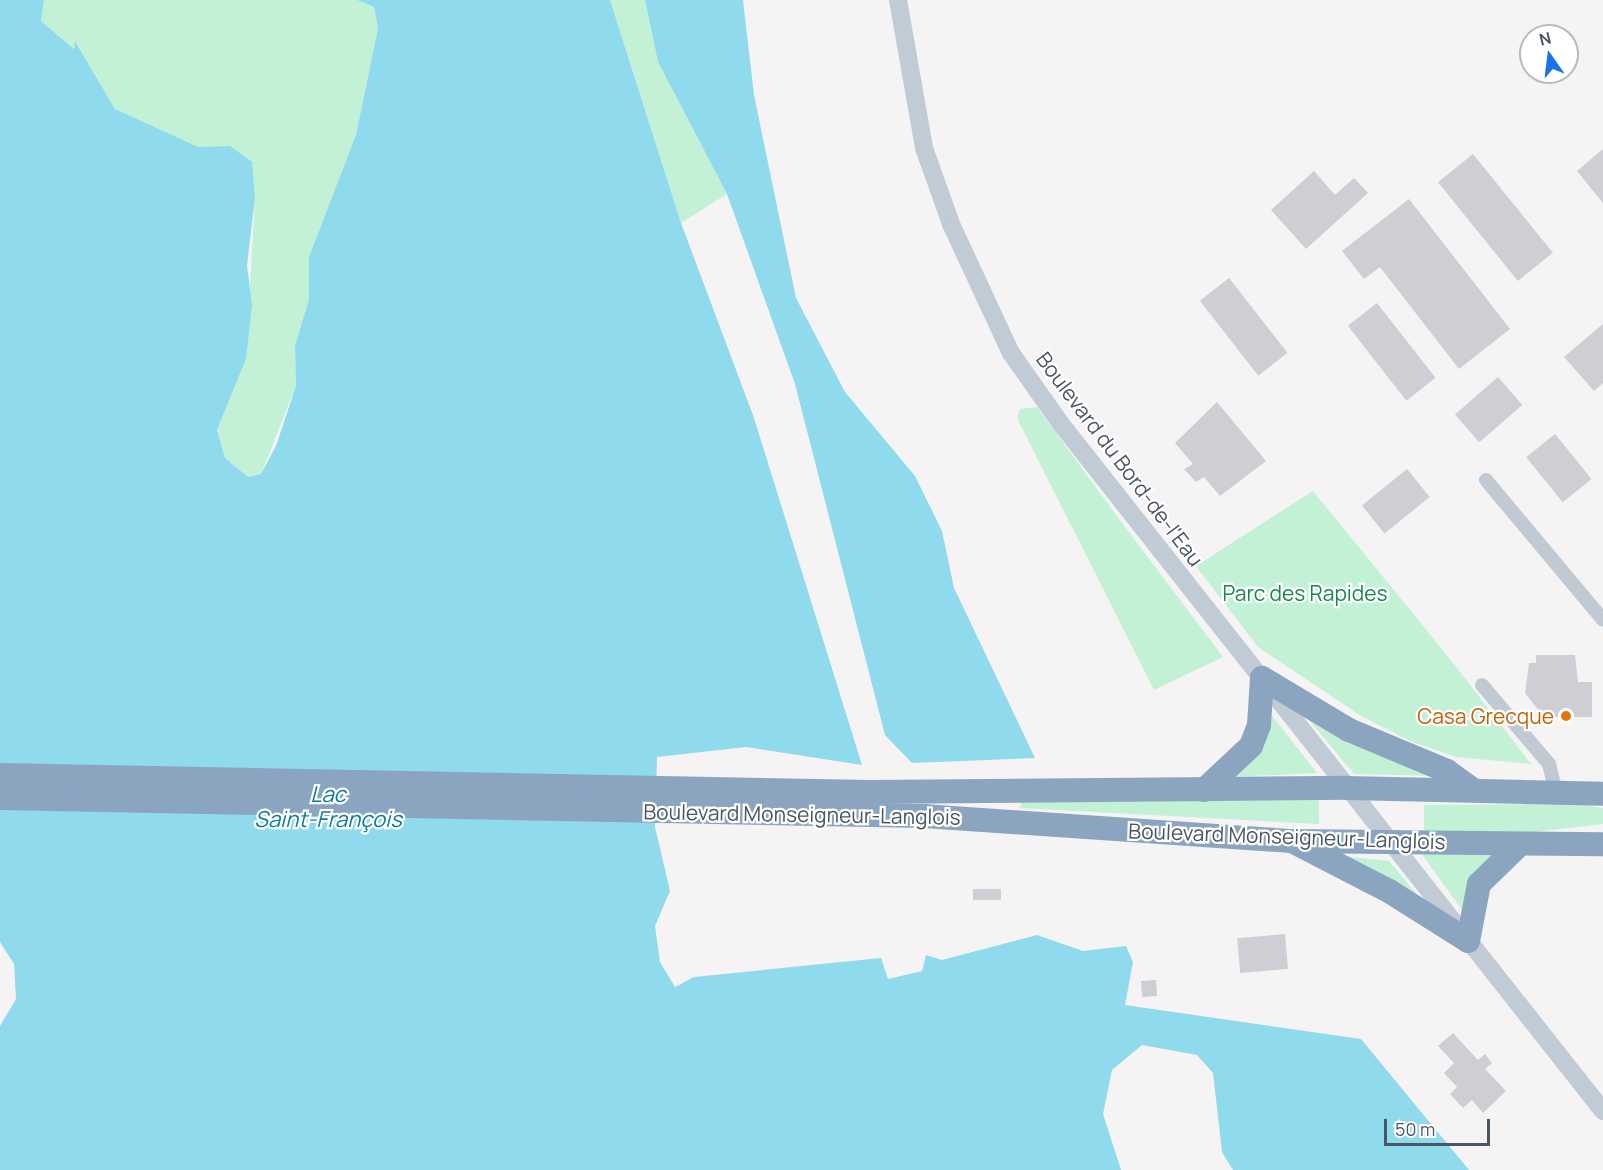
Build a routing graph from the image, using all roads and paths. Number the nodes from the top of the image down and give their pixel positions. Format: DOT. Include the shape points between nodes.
graph roads {
  1 [pos="898,0"];
  2 [pos="1486,480"];
  3 [pos="1603,620"];
  4 [pos="1262,678"];
  5 [pos="1482,685"];
  6 [pos="0,775"];
  7 [pos="1347,788"];
  8 [pos="1473,789"];
  9 [pos="1204,790"];
  10 [pos="1556,792"];
  11 [pos="1603,794"];
  12 [pos="0,798"];
  13 [pos="656,799"];
  14 [pos="1292,841"];
  15 [pos="1393,843"];
  16 [pos="1520,844"];
  17 [pos="1603,844"];
  18 [pos="1468,941"];
  19 [pos="1603,1111"];
  1 -- 4 [label="street, Boulevard du Bord-de-l'Eau" via="924,148 951,224 1011,353"];
  2 -- 3 [label="street"];
  4 -- 7 [label="street, Boulevard du Bord-de-l'Eau"];
  4 -- 8 [label="highway" via="1349,730 1447,771"];
  4 -- 9 [label="highway" via="1258,725 1251,746"];
  5 -- 10 [label="street" via="1549,764"];
  6 -- 13 [label="highway, Boulevard Monseigneur-Langlois"];
  7 -- 8 [label="highway, Boulevard Monseigneur-Langlois"];
  7 -- 9 [label="highway, Boulevard Monseigneur-Langlois"];
  7 -- 15 [label="street, Boulevard du Bord-de-l'Eau"];
  8 -- 10 [label="highway, Boulevard Monseigneur-Langlois"];
  9 -- 13 [label="highway, Boulevard Monseigneur-Langlois"];
  10 -- 11 [label="highway, Boulevard Monseigneur-Langlois"];
  12 -- 13 [label="highway, Boulevard Monseigneur-Langlois"];
  13 -- 14 [label="highway, Boulevard Monseigneur-Langlois"];
  14 -- 15 [label="highway, Boulevard Monseigneur-Langlois"];
  14 -- 18 [label="highway" via="1389,891"];
  15 -- 16 [label="highway, Boulevard Monseigneur-Langlois"];
  15 -- 18 [label="street, Boulevard du Bord-de-l'Eau"];
  16 -- 17 [label="highway, Boulevard Monseigneur-Langlois"];
  16 -- 18 [label="highway" via="1479,884"];
  18 -- 19 [label="street, Boulevard du Bord-de-l'Eau"];
}
